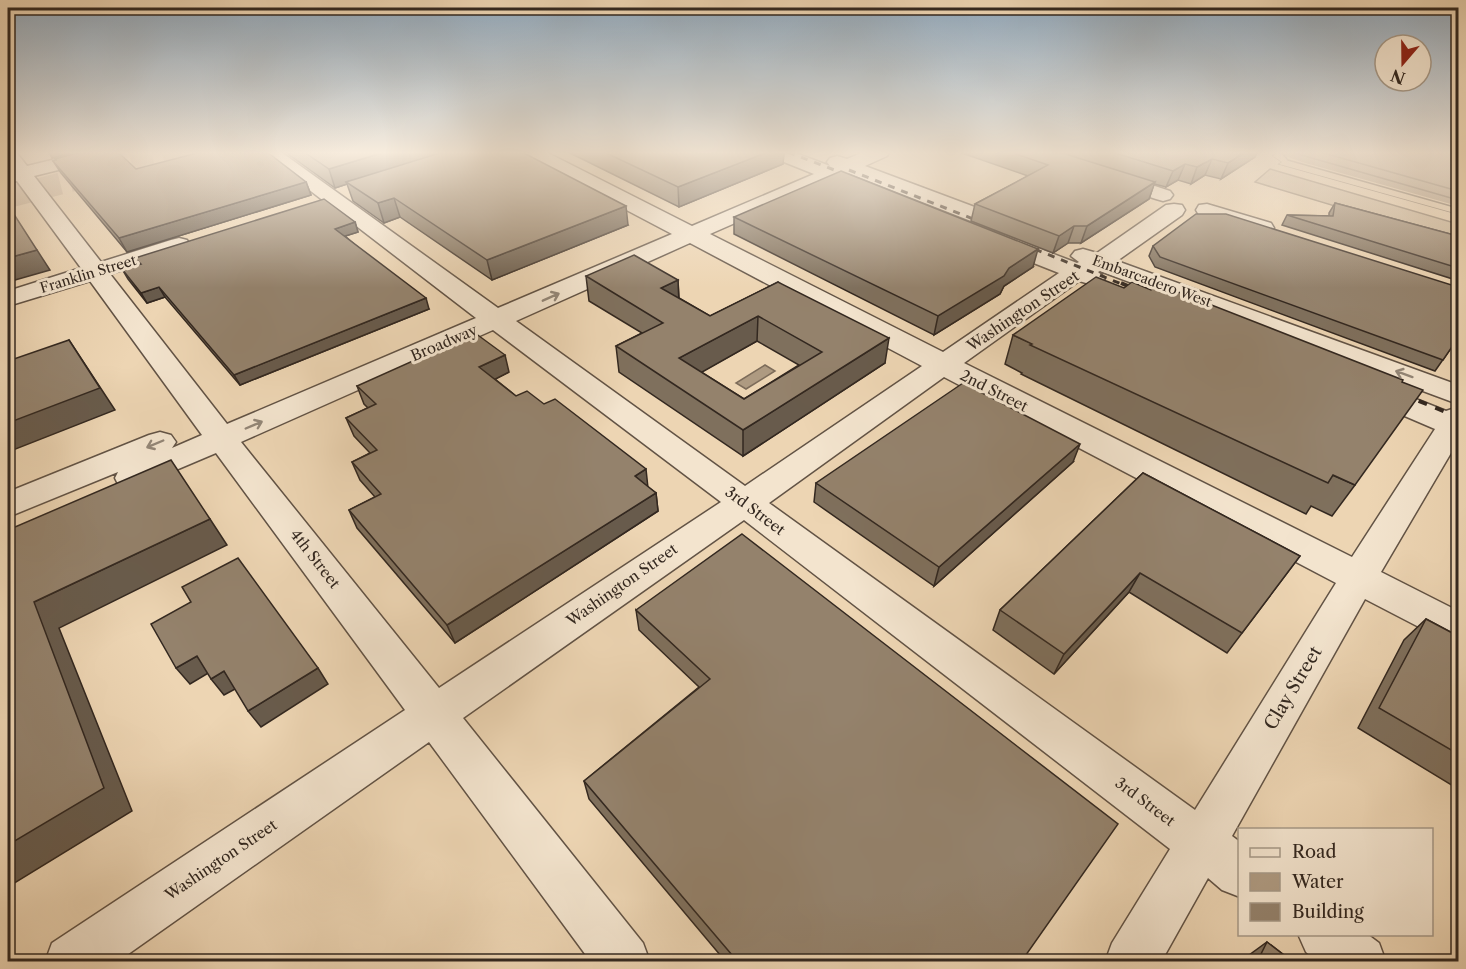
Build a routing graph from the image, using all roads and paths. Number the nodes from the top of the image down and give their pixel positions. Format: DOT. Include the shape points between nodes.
graph roads {
  1 [pos="33,197"];
  2 [pos="618,197"];
  3 [pos="756,197"];
  4 [pos="918,197"];
  5 [pos="1171,197"];
  6 [pos="331,198"];
  7 [pos="1183,201"];
  8 [pos="305,206"];
  9 [pos="683,231"];
  10 [pos="1284,235"];
  11 [pos="193,241"];
  12 [pos="1088,267"];
  13 [pos="95,272"];
  14 [pos="8,299"];
  15 [pos="489,314"];
  16 [pos="1272,351"];
  17 [pos="944,365"];
  18 [pos="1349,382"];
  19 [pos="1457,416"];
  20 [pos="215,430"];
  21 [pos="744,502"];
  22 [pos="8,505"];
  23 [pos="8,532"];
  24 [pos="1359,578"];
  25 [pos="1458,629"];
  26 [pos="435,714"];
  27 [pos="1220,858"];
  28 [pos="1327,936"];
  29 [pos="71,962"];
  30 [pos="624,962"];
  31 [pos="1131,962"];
  32 [pos="1360,962"];
  1 -- 13 [label="street, 4th Street"];
  2 -- 9 [label="street, 2nd Street"];
  3 -- 9 [label="street, Broadway"];
  4 -- 12 [label="street, Embarcadero West"];
  5 -- 7 [label="street"];
  6 -- 8 [label="street"];
  6 -- 15 [label="street, 3rd Street"];
  7 -- 10 [label="street"];
  7 -- 12 [label="street, Washington Street"];
  9 -- 15 [label="street, Broadway"];
  9 -- 17 [label="street, 2nd Street"];
  11 -- 13 [label="street, Franklin Street"];
  12 -- 16 [label="street, Embarcadero West"];
  12 -- 17 [label="street, Washington Street"];
  19 -- 12 [label="street, Embarcadero West, one-way"];
  13 -- 14 [label="street, Franklin Street"];
  13 -- 20 [label="street, 4th Street"];
  15 -- 20 [label="street, Broadway"];
  15 -- 21 [label="street, 3rd Street"];
  17 -- 21 [label="street, Washington Street"];
  17 -- 24 [label="street, 2nd Street"];
  18 -- 19 [label="street"];
  19 -- 24 [label="street, Clay Street"];
  20 -- 22 [label="street, Broadway, one-way"];
  20 -- 23 [label="street, Broadway"];
  20 -- 26 [label="street, 4th Street"];
  21 -- 26 [label="street, Washington Street"];
  21 -- 27 [label="street, 3rd Street"];
  24 -- 25 [label="street, 2nd Street"];
  24 -- 27 [label="street, Clay Street"];
  26 -- 29 [label="street, Washington Street"];
  26 -- 30 [label="street, 4th Street"];
  27 -- 31 [label="street, Clay Street"];
  28 -- 32 [label="street"];
}
